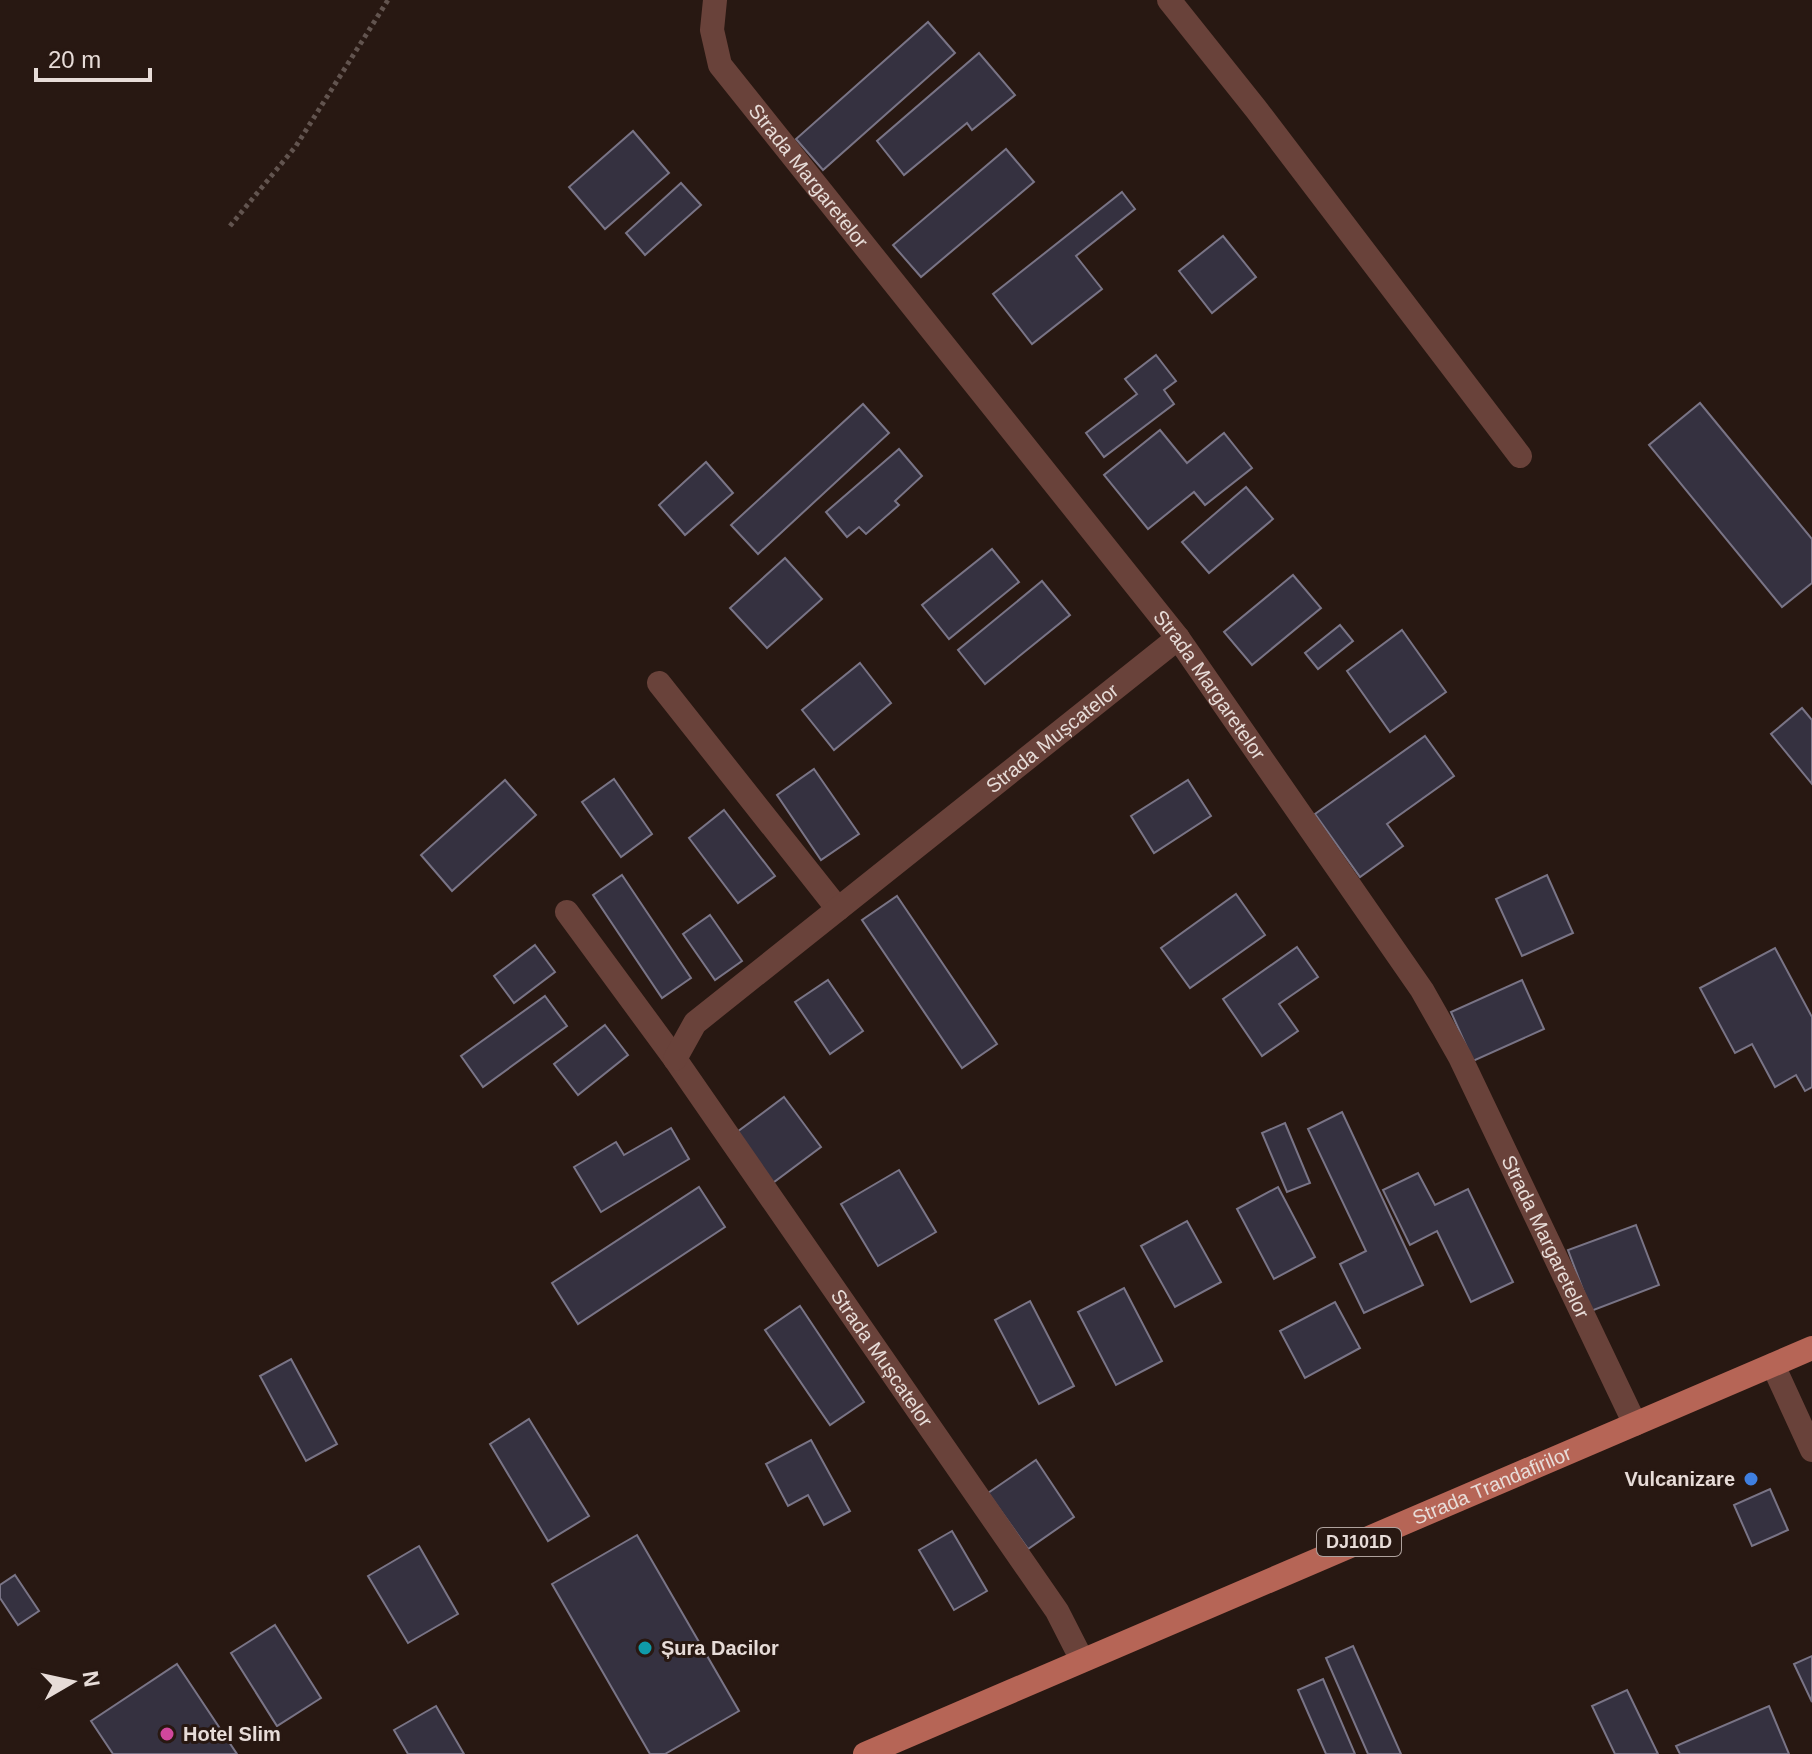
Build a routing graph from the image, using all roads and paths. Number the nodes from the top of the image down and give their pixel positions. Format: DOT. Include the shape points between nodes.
graph roads {
  1 [pos="388,0"];
  2 [pos="715,0"];
  3 [pos="1169,0"];
  4 [pos="230,226"];
  5 [pos="1520,456"];
  6 [pos="1178,638"];
  7 [pos="659,683"];
  8 [pos="838,909"];
  9 [pos="567,912"];
  10 [pos="675,1059"];
  11 [pos="1812,1348"];
  12 [pos="1773,1365"];
  13 [pos="1635,1424"];
  14 [pos="1812,1450"];
  15 [pos="1082,1660"];
  16 [pos="865,1754"];
  1 -- 4 [label="path" via="296,146"];
  2 -- 6 [label="street, Strada Margaretelor" via="712,30 720,65"];
  3 -- 5 [label="street"];
  6 -- 8 [label="street, Strada Mușcatelor"];
  6 -- 13 [label="street, Strada Margaretelor" via="1422,990 1460,1057"];
  7 -- 8 [label="street"];
  8 -- 10 [label="street, Strada Mușcatelor" via="695,1023"];
  9 -- 10 [label="street, Strada Mușcatelor"];
  10 -- 15 [label="street, Strada Mușcatelor" via="1057,1611"];
  11 -- 12 [label="main road, Strada Trandafirilor / DJ101D"];
  12 -- 13 [label="main road, Strada Trandafirilor / DJ101D"];
  12 -- 14 [label="street"];
  13 -- 15 [label="main road, Strada Trandafirilor / DJ101D"];
  15 -- 16 [label="main road, DJ101D"];
}
